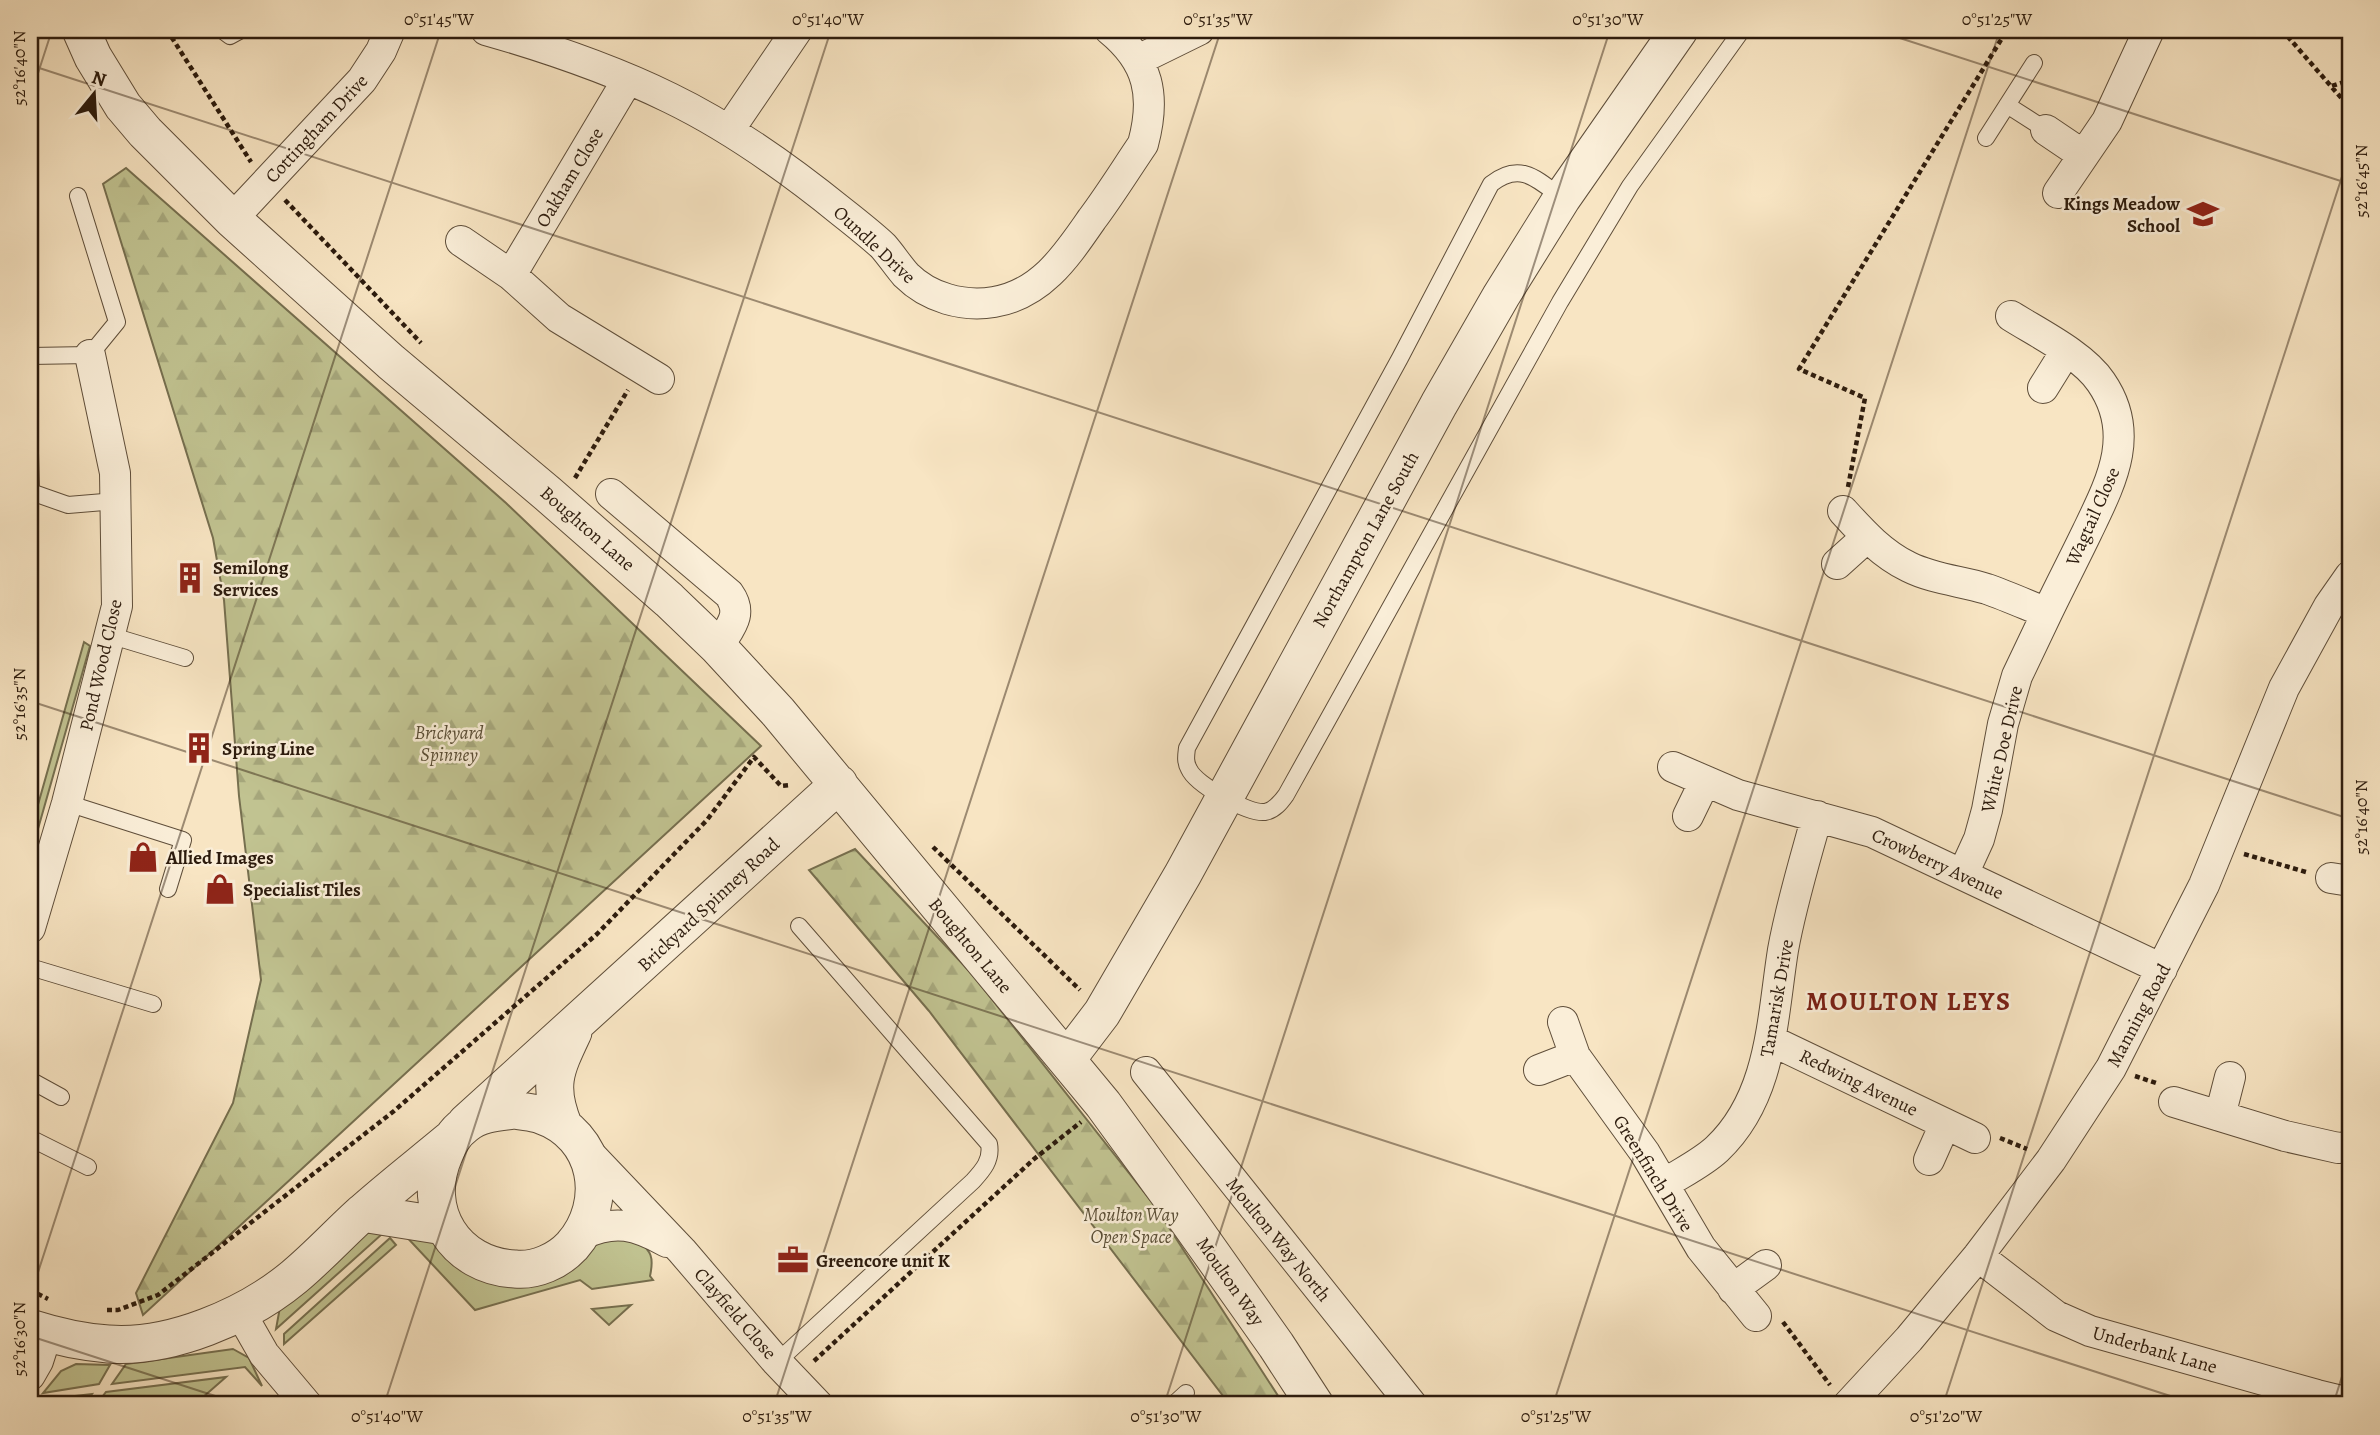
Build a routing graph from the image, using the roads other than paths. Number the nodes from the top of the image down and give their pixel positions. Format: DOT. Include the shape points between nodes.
graph roads {
  1 [pos="81,30"];
  2 [pos="222,30"];
  3 [pos="241,30"];
  4 [pos="390,30"];
  5 [pos="486,30"];
  6 [pos="797,30"];
  7 [pos="1110,30"];
  8 [pos="1199,30"];
  9 [pos="1679,30"];
  10 [pos="1742,30"];
  11 [pos="2149,30"];
  12 [pos="1138,60"];
  13 [pos="2034,63"];
  14 [pos="628,79"];
  15 [pos="2007,105"];
  16 [pos="729,130"];
  17 [pos="2046,130"];
  18 [pos="1986,138"];
  19 [pos="2083,155"];
  20 [pos="2059,193"];
  21 [pos="78,196"];
  22 [pos="1562,198"];
  23 [pos="232,219"];
  24 [pos="461,241"];
  25 [pos="511,275"];
  26 [pos="2011,316"];
  27 [pos="2066,351"];
  28 [pos="90,355"];
  29 [pos="30,356"];
  30 [pos="650,373"];
  31 [pos="2043,388"];
  32 [pos="30,453"];
  33 [pos="611,494"];
  34 [pos="116,501"];
  35 [pos="1843,512"];
  36 [pos="1867,537"];
  37 [pos="1837,564"];
  38 [pos="2350,576"];
  39 [pos="2047,613"];
  40 [pos="109,635"];
  41 [pos="718,647"];
  42 [pos="185,658"];
  43 [pos="1673,767"];
  44 [pos="1705,781"];
  45 [pos="839,784"];
  46 [pos="1225,798"];
  47 [pos="67,803"];
  48 [pos="1688,816"];
  49 [pos="1817,816"];
  50 [pos="1964,874"];
  51 [pos="36,884"];
  52 [pos="168,889"];
  53 [pos="799,926"];
  54 [pos="30,928"];
  55 [pos="30,967"];
  56 [pos="2162,969"];
  57 [pos="153,1004"];
  58 [pos="1563,1022"];
  59 [pos="577,1025"];
  60 [pos="1772,1041"];
  61 [pos="1575,1056"];
  62 [pos="1067,1059"];
  63 [pos="1539,1070"];
  64 [pos="1146,1072"];
  65 [pos="2230,1077"];
  66 [pos="30,1080"];
  67 [pos="61,1097"];
  68 [pos="2174,1102"];
  69 [pos="2220,1116"];
  70 [pos="1945,1124"];
  71 [pos="458,1131"];
  72 [pos="573,1136"];
  73 [pos="30,1138"];
  74 [pos="1975,1138"];
  75 [pos="2350,1147"];
  76 [pos="1929,1160"];
  77 [pos="88,1167"];
  78 [pos="1664,1184"];
  79 [pos="362,1213"];
  80 [pos="444,1226"];
  81 [pos="583,1234"];
  82 [pos="682,1251"];
  83 [pos="1978,1256"];
  84 [pos="1766,1265"];
  85 [pos="1734,1289"];
  86 [pos="240,1312"];
  87 [pos="1756,1316"];
  88 [pos="38,1331"];
  89 [pos="786,1371"];
  90 [pos="30,1375"];
  91 [pos="1186,1394"];
  92 [pos="1842,1400"];
  93 [pos="2350,1403"];
  94 [pos="307,1405"];
  95 [pos="818,1405"];
  96 [pos="1173,1405"];
  97 [pos="1315,1405"];
  98 [pos="1412,1405"];
  1 -- 23 [label="street, Boughton Lane" via="123,106"];
  2 -- 3 [label="lane" via="230,36"];
  4 -- 23 [label="street, Cottingham Drive" via="362,80"];
  5 -- 14 [label="street, Oundle Drive"];
  6 -- 16 [label="street"];
  7 -- 12 [label="street, Oundle Drive"];
  8 -- 12 [label="street"];
  9 -- 22 [label="street, Northampton Lane South"];
  10 -- 46 [label="lane" via="1630,186 1560,302 1286,795 1278,806 1265,812"];
  11 -- 19 [label="street" via="2107,121"];
  12 -- 16 [label="street, Oundle Drive" via="1150,102 1143,144 1063,262 1040,283 996,302 956,302 931,293 841,212"];
  13 -- 15 [label="lane"];
  14 -- 16 [label="street, Oundle Drive"];
  14 -- 25 [label="street, Oakham Close"];
  15 -- 17 [label="lane"];
  15 -- 18 [label="lane"];
  17 -- 19 [label="street"];
  19 -- 20 [label="street"];
  21 -- 28 [label="lane" via="117,321"];
  22 -- 46 [label="street, Northampton Lane South" via="1439,404"];
  22 -- 46 [label="lane" via="1524,173 1502,175 1491,184 1187,748 1190,772"];
  23 -- 41 [label="street, Boughton Lane" via="391,362 629,563"];
  24 -- 25 [label="street"];
  25 -- 30 [label="street" via="559,318"];
  26 -- 27 [label="street, Wagtail Close"];
  27 -- 31 [label="street"];
  27 -- 39 [label="street, Wagtail Close" via="2101,381 2112,402 2120,443 2111,482"];
  28 -- 29 [label="lane"];
  28 -- 34 [label="street, Pond Wood Close" via="115,473"];
  32 -- 34 [label="lane" via="31,492 68,505"];
  33 -- 41 [label="street" via="735,602 736,616"];
  34 -- 40 [label="street, Pond Wood Close" via="117,606"];
  35 -- 36 [label="street"];
  36 -- 37 [label="street"];
  36 -- 39 [label="street" via="1909,568 1988,590"];
  38 -- 56 [label="street, Manning Road" via="2284,688 2204,885"];
  39 -- 50 [label="street, White Doe Drive" via="2017,676 1987,810"];
  40 -- 42 [label="lane"];
  40 -- 47 [label="street, Pond Wood Close"];
  41 -- 45 [label="street, Boughton Lane"];
  43 -- 44 [label="street, Crowberry Avenue"];
  44 -- 48 [label="street"];
  44 -- 49 [label="street, Crowberry Avenue" via="1738,795"];
  45 -- 59 [label="street, Brickyard Spinney Road"];
  45 -- 62 [label="street, Boughton Lane"];
  46 -- 62 [label="street, Northampton Lane South" via="1102,1013"];
  47 -- 51 [label="street, Pond Wood Close"];
  47 -- 52 [label="lane" via="183,840"];
  49 -- 50 [label="street, Crowberry Avenue" via="1872,832"];
  49 -- 60 [label="street, Tamarisk Drive" via="1784,948"];
  50 -- 56 [label="street, Crowberry Avenue"];
  51 -- 54 [label="street, Pond Wood Close"];
  53 -- 89 [label="lane" via="989,1144 991,1154 973,1181"];
  55 -- 57 [label="lane"];
  56 -- 83 [label="street, Manning Road" via="2111,1068 2051,1160"];
  58 -- 61 [label="street, Greenfinch Drive"];
  59 -- 71 [label="street, Brickyard Spinney Road"];
  59 -- 72 [label="street, Brickyard Spinney Road" via="554,1081 555,1105"];
  60 -- 70 [label="street, Redwing Avenue"];
  60 -- 78 [label="street, Tamarisk Drive" via="1752,1098 1735,1127 1717,1148"];
  61 -- 63 [label="street"];
  61 -- 78 [label="street, Greenfinch Drive"];
  62 -- 97 [label="street, Moulton Way" via="1174,1199"];
  64 -- 98 [label="street, Moulton Way North"];
  65 -- 69 [label="street"];
  66 -- 67 [label="lane"];
  68 -- 69 [label="street"];
  69 -- 75 [label="street" via="2285,1136"];
  70 -- 74 [label="street, Redwing Avenue"];
  70 -- 76 [label="street"];
  71 -- 72 [label="street" via="489,1113 515,1110 542,1115"];
  71 -- 79 [label="street, Brickyard Spinney Road"];
  71 -- 80 [label="street" via="436,1183"];
  72 -- 81 [label="street" via="590,1162 595,1189"];
  72 -- 82 [label="street, Clayfield Close"];
  73 -- 77 [label="lane"];
  78 -- 85 [label="street, Greenfinch Drive" via="1701,1248"];
  79 -- 80 [label="street"];
  79 -- 86 [label="street, Brickyard Spinney Road" via="294,1277"];
  80 -- 81 [label="street" via="458,1246 477,1261 499,1269 547,1264 567,1252"];
  81 -- 82 [label="street, Clayfield Close" via="601,1226 641,1228"];
  82 -- 89 [label="street, Clayfield Close"];
  83 -- 92 [label="street, Manning Road" via="1909,1339"];
  83 -- 93 [label="street, Underbank Lane" via="2056,1316 2090,1331"];
  84 -- 85 [label="street"];
  85 -- 87 [label="street, Greenfinch Drive"];
  86 -- 88 [label="street, Brickyard Spinney Road" via="211,1325 143,1343 110,1344"];
  86 -- 94 [label="street" via="264,1354"];
  88 -- 90 [label="street" via="38,1361"];
  89 -- 95 [label="street, Clayfield Close"];
  91 -- 96 [label="lane"];
}
